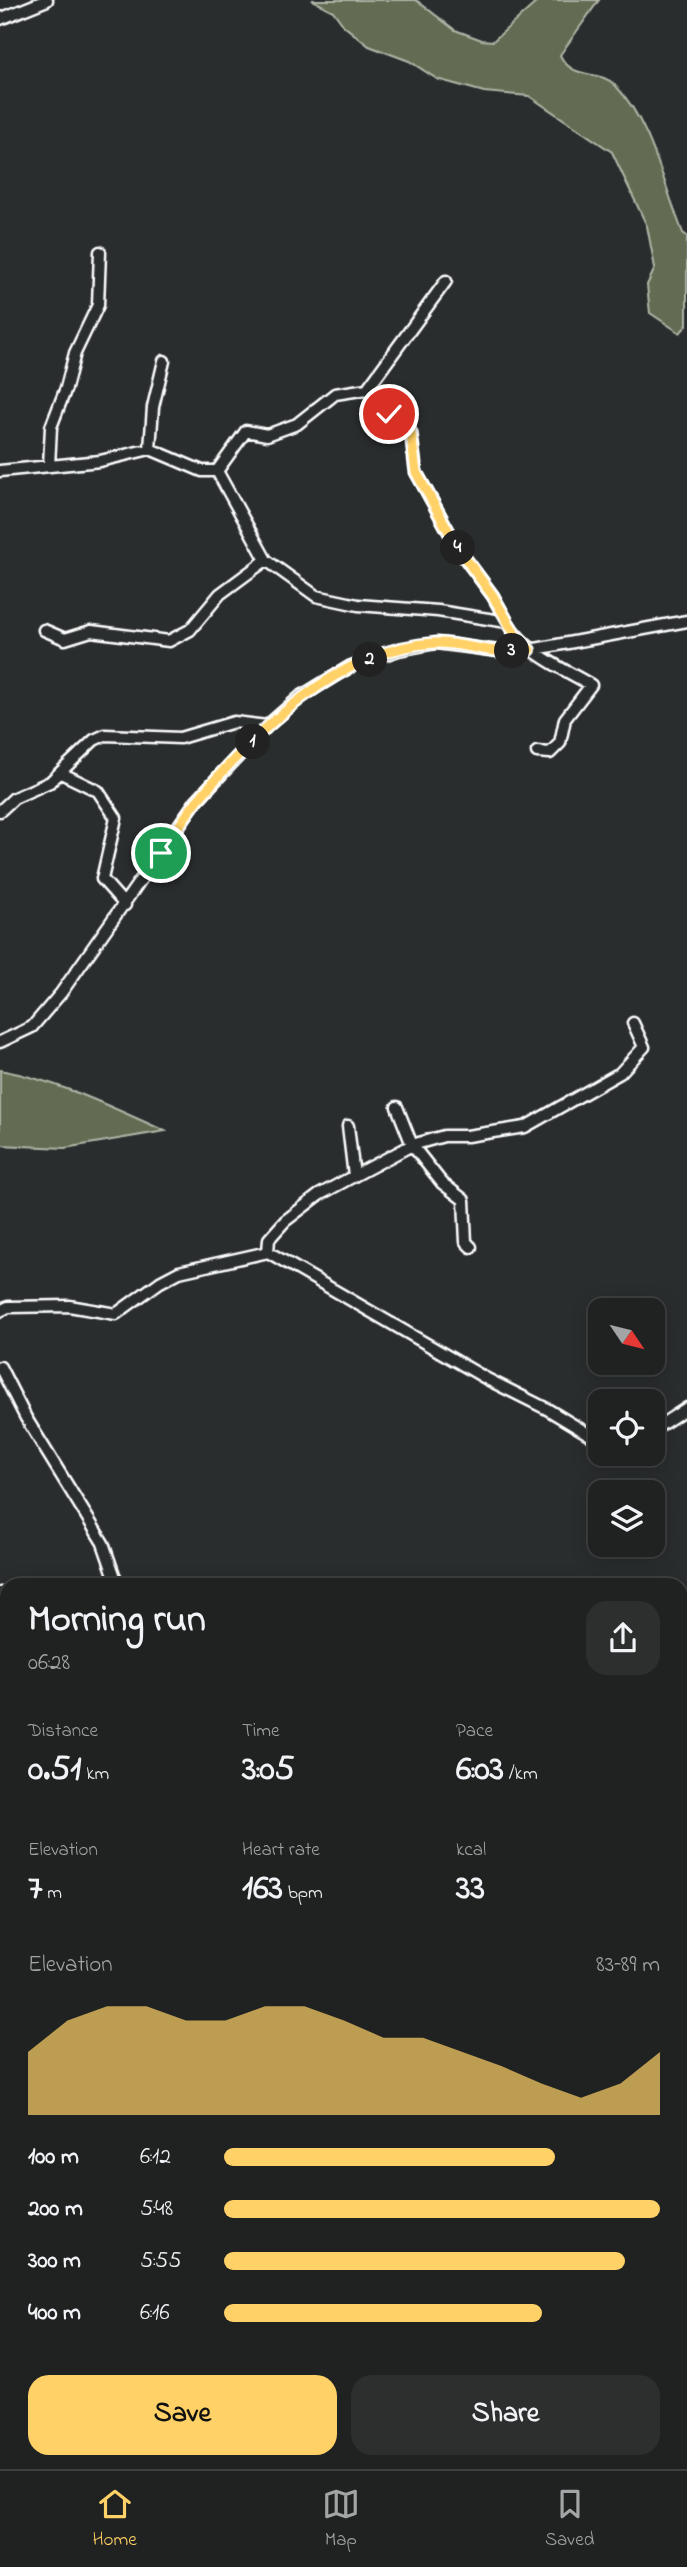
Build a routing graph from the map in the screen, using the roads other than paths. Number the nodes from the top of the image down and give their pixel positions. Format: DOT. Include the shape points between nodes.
graph roads {
  1 [pos="47,0"];
  2 [pos="0,19"];
  3 [pos="100,253"];
  4 [pos="446,281"];
  5 [pos="164,361"];
  6 [pos="367,389"];
  7 [pos="150,449"];
  8 [pos="49,466"];
  9 [pos="0,471"];
  10 [pos="217,471"];
  11 [pos="265,560"];
  12 [pos="687,621"];
  13 [pos="507,622"];
  14 [pos="44,630"];
  15 [pos="530,650"];
  16 [pos="267,726"];
  17 [pos="537,752"];
  18 [pos="61,773"];
  19 [pos="0,811"];
  20 [pos="125,905"];
  21 [pos="633,1023"];
  22 [pos="0,1042"];
  23 [pos="397,1107"];
  24 [pos="348,1126"];
  25 [pos="412,1145"];
  26 [pos="354,1176"];
  27 [pos="471,1247"];
  28 [pos="268,1252"];
  29 [pos="0,1311"];
  30 [pos="0,1367"];
  31 [pos="687,1408"];
  32 [pos="665,1422"];
  33 [pos="588,1434"];
  34 [pos="115,1578"];
  1 -- 2 [label="street"];
  3 -- 8 [label="street" via="98,305 75,353 51,427"];
  4 -- 6 [label="street"];
  5 -- 7 [label="street" via="153,407"];
  6 -- 10 [label="street" via="335,394 297,424 267,435 246,431"];
  6 -- 13 [label="street" via="411,433 416,472 459,550"];
  7 -- 8 [label="street" via="100,461"];
  7 -- 10 [label="street" via="202,471"];
  8 -- 9 [label="street"];
  10 -- 11 [label="street"];
  11 -- 13 [label="street" via="316,597"];
  11 -- 14 [label="street" via="220,594 190,630 169,641 91,631 65,639"];
  12 -- 15 [label="street"];
  13 -- 15 [label="street"];
  15 -- 16 [label="street" via="436,643 399,650 351,666 300,697"];
  15 -- 17 [label="street" via="591,685 565,719 560,743 550,753"];
  16 -- 18 [label="street" via="234,722 180,738 105,735"];
  16 -- 20 [label="street" via="196,802"];
  18 -- 19 [label="street" via="14,797"];
  18 -- 20 [label="street" via="98,791 117,818 102,879"];
  20 -- 22 [label="street" via="32,1027"];
  21 -- 25 [label="street" via="644,1047 620,1073 525,1127 444,1136"];
  23 -- 25 [label="street"];
  24 -- 26 [label="street"];
  25 -- 26 [label="street"];
  25 -- 27 [label="street" via="442,1183 464,1200 466,1242"];
  26 -- 28 [label="street" via="285,1221 269,1239"];
  28 -- 29 [label="street" via="179,1272 117,1314 69,1306"];
  28 -- 33 [label="street"];
  30 -- 34 [label="street" via="103,1543"];
  31 -- 32 [label="street"];
}
